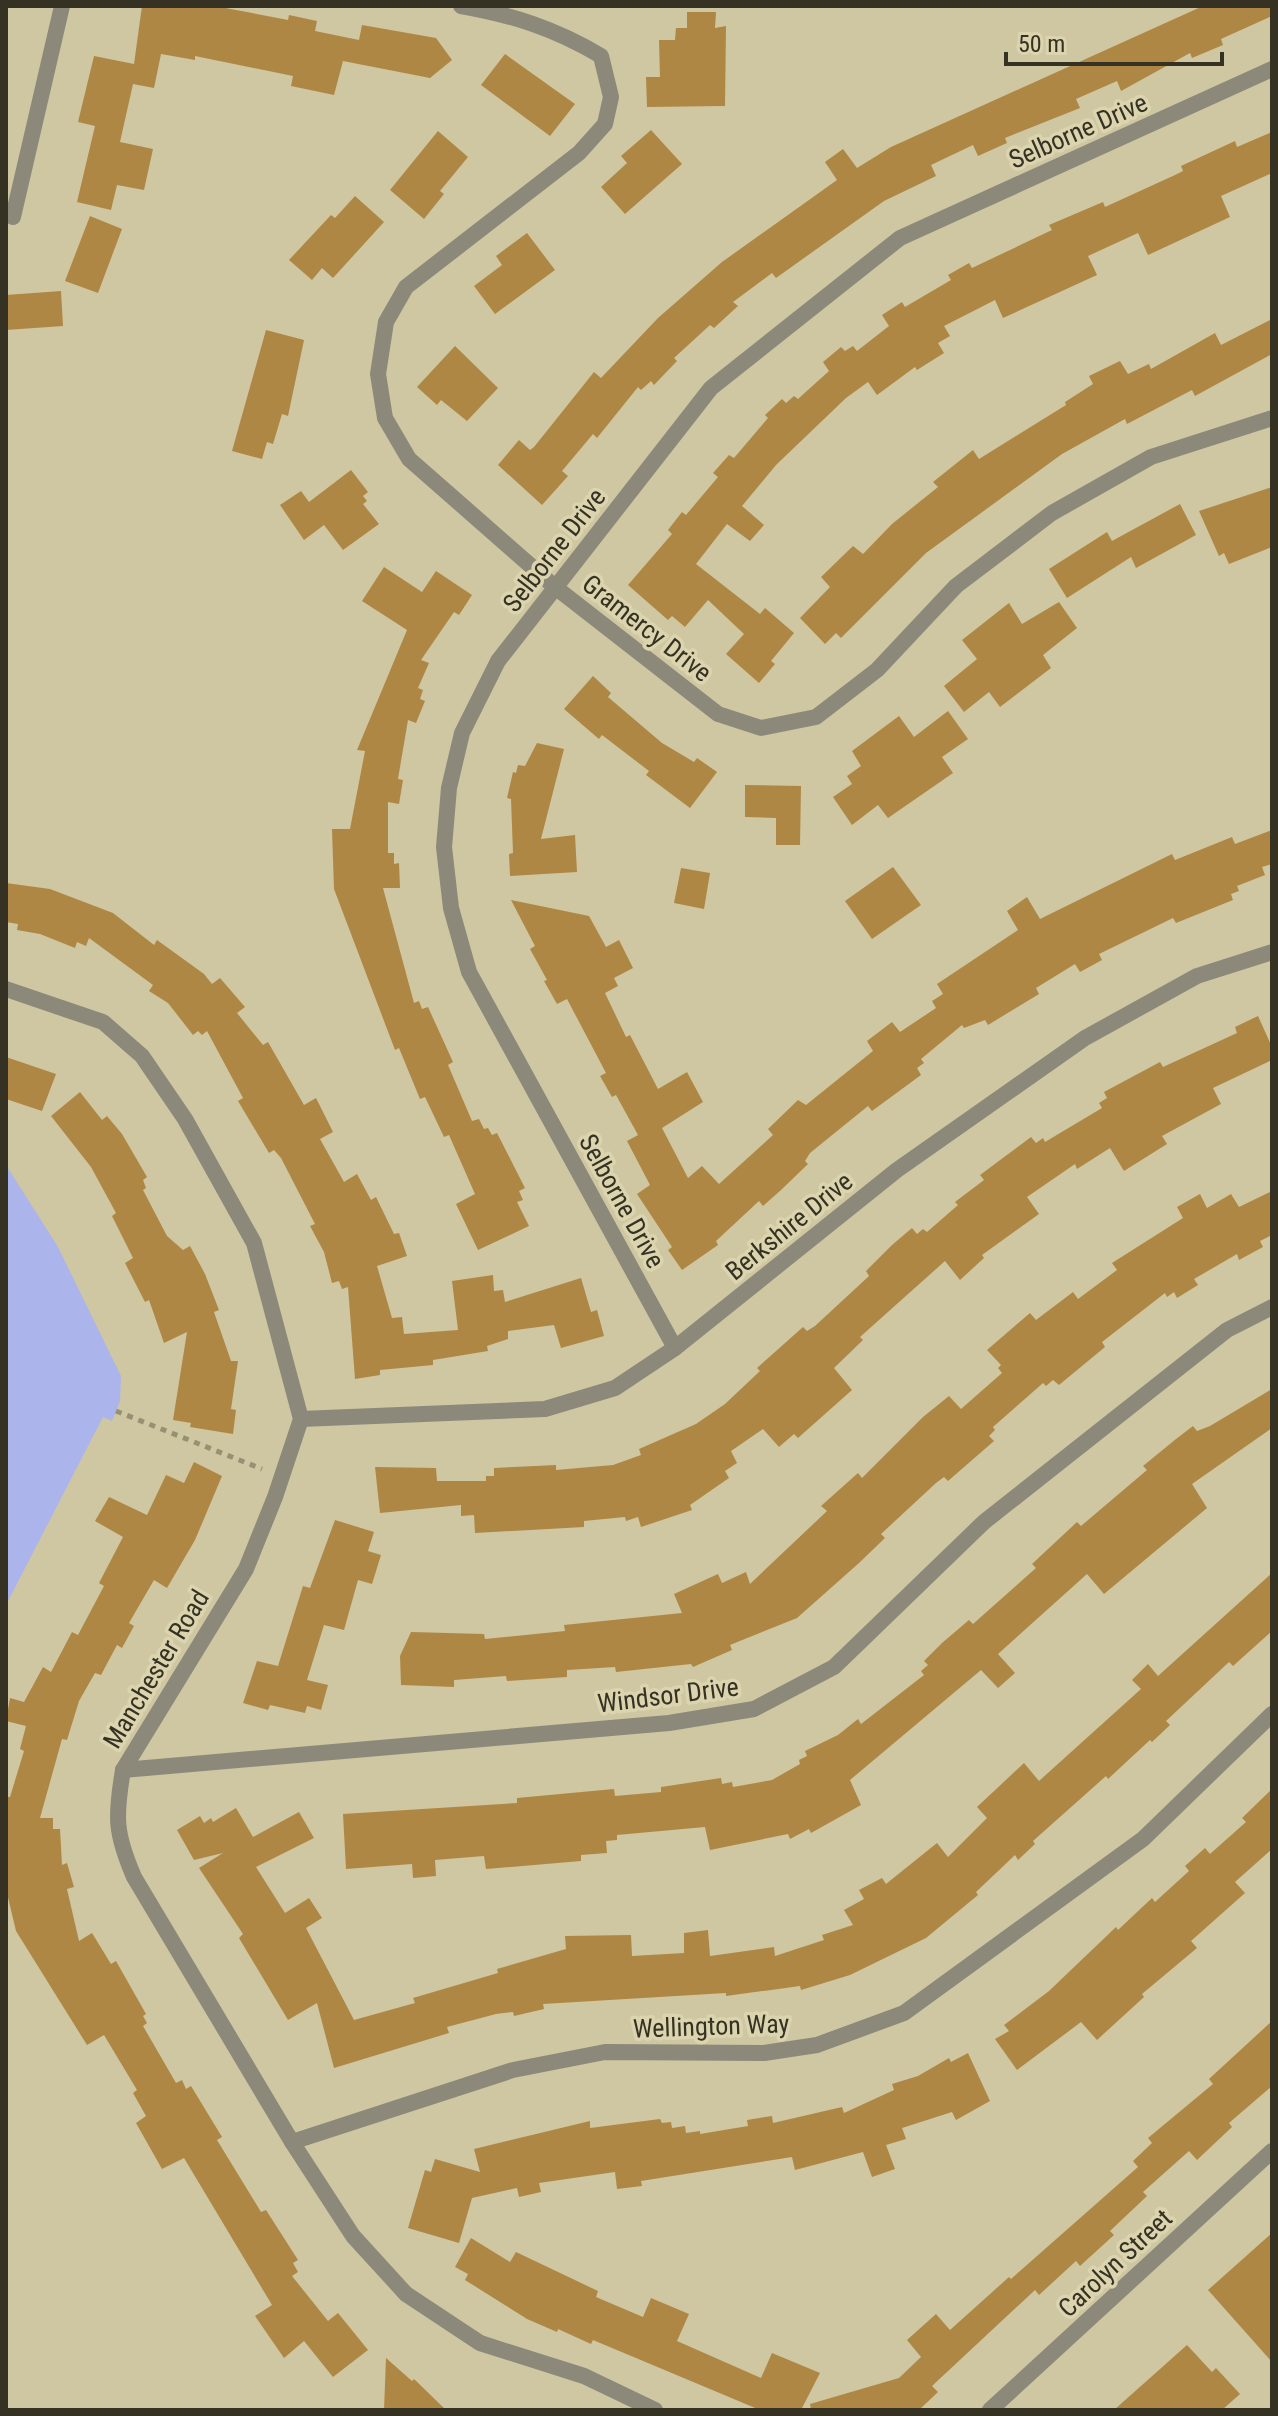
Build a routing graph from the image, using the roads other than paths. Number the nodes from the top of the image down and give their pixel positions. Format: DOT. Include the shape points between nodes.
graph roads {
  1 [pos="62,6"];
  2 [pos="461,6"];
  3 [pos="1272,69"];
  4 [pos="13,217"];
  5 [pos="1272,418"];
  6 [pos="555,587"];
  7 [pos="1272,952"];
  8 [pos="6,989"];
  9 [pos="1272,1307"];
  10 [pos="675,1348"];
  11 [pos="301,1419"];
  12 [pos="1272,1714"];
  13 [pos="123,1770"];
  14 [pos="292,2142"];
  15 [pos="1272,2151"];
  16 [pos="655,2410"];
  17 [pos="990,2410"];
  1 -- 4 [label="street"];
  2 -- 6 [label="street, Gramercy Drive" via="561,32 601,56 611,97 605,124 579,153 406,287 386,322 378,374 385,418 409,459"];
  3 -- 6 [label="street, Selborne Drive" via="900,238 711,388"];
  5 -- 6 [label="street, Gramercy Drive" via="1151,457 1052,513 956,586 877,670 816,717 761,728 718,714"];
  6 -- 10 [label="street, Selborne Drive" via="498,661 462,733 449,788 444,847 451,908 469,972"];
  7 -- 10 [label="street, Berkshire Drive" via="1197,976 1085,1038 897,1170"];
  8 -- 11 [label="street" via="103,1022 142,1056 185,1119 254,1243"];
  9 -- 13 [label="street, Windsor Drive" via="1227,1330 984,1522 834,1667 754,1709 669,1723"];
  10 -- 11 [label="street, Berkshire Drive" via="615,1388 545,1409"];
  11 -- 13 [label="street, Manchester Road" via="246,1569"];
  12 -- 14 [label="street, Wellington Way" via="1143,1839 904,2013 817,2045 764,2053 605,2052 513,2070"];
  13 -- 14 [label="street, Manchester Road" via="116,1806 118,1840 134,1877"];
  14 -- 16 [label="street, Manchester Road" via="353,2236 406,2294 480,2343 584,2376"];
  15 -- 17 [label="street, Carolyn Street"];
}
